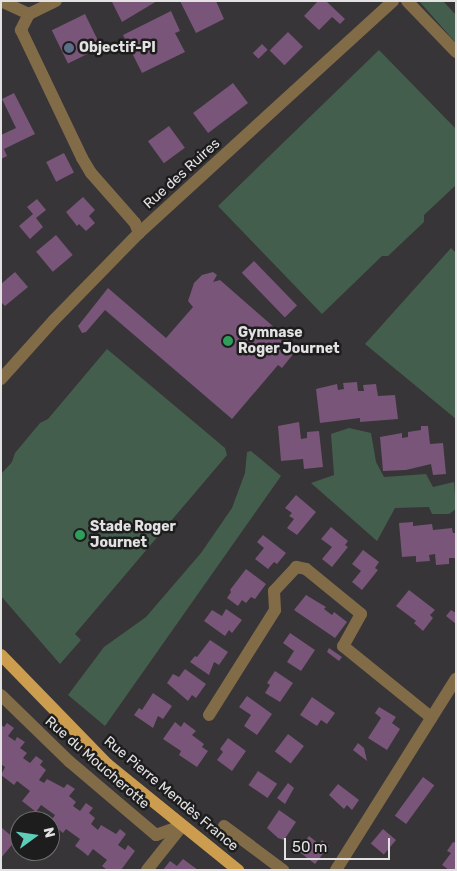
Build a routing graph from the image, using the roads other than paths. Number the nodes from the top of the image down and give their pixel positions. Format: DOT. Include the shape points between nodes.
graph roads {
  1 [pos="1,1"];
  2 [pos="56,1"];
  3 [pos="393,1"];
  4 [pos="407,1"];
  5 [pos="29,14"];
  6 [pos="456,52"];
  7 [pos="139,233"];
  8 [pos="1,379"];
  9 [pos="1,655"];
  10 [pos="456,680"];
  11 [pos="1,695"];
  12 [pos="209,715"];
  13 [pos="432,718"];
  14 [pos="181,826"];
  15 [pos="224,826"];
  16 [pos="147,870"];
  17 [pos="238,870"];
  18 [pos="284,870"];
  19 [pos="336,870"];
  1 -- 5 [label="street"];
  2 -- 5 [label="street"];
  3 -- 7 [label="street, Rue des Ruires"];
  4 -- 6 [label="street"];
  5 -- 7 [label="street" via="21,30 82,158 91,173 135,223"];
  7 -- 8 [label="street, Rue des Ruires"];
  9 -- 14 [label="main road, Rue Pierre Mendès France" via="107,764"];
  10 -- 13 [label="street"];
  11 -- 14 [label="street, Rue du Moucherotte" via="70,762 156,835"];
  12 -- 13 [label="street" via="275,610 274,591 296,566 306,570 360,614 343,646"];
  13 -- 19 [label="street"];
  14 -- 16 [label="street"];
  14 -- 17 [label="main road, Rue Pierre Mendès France"];
  15 -- 18 [label="street"];
}
